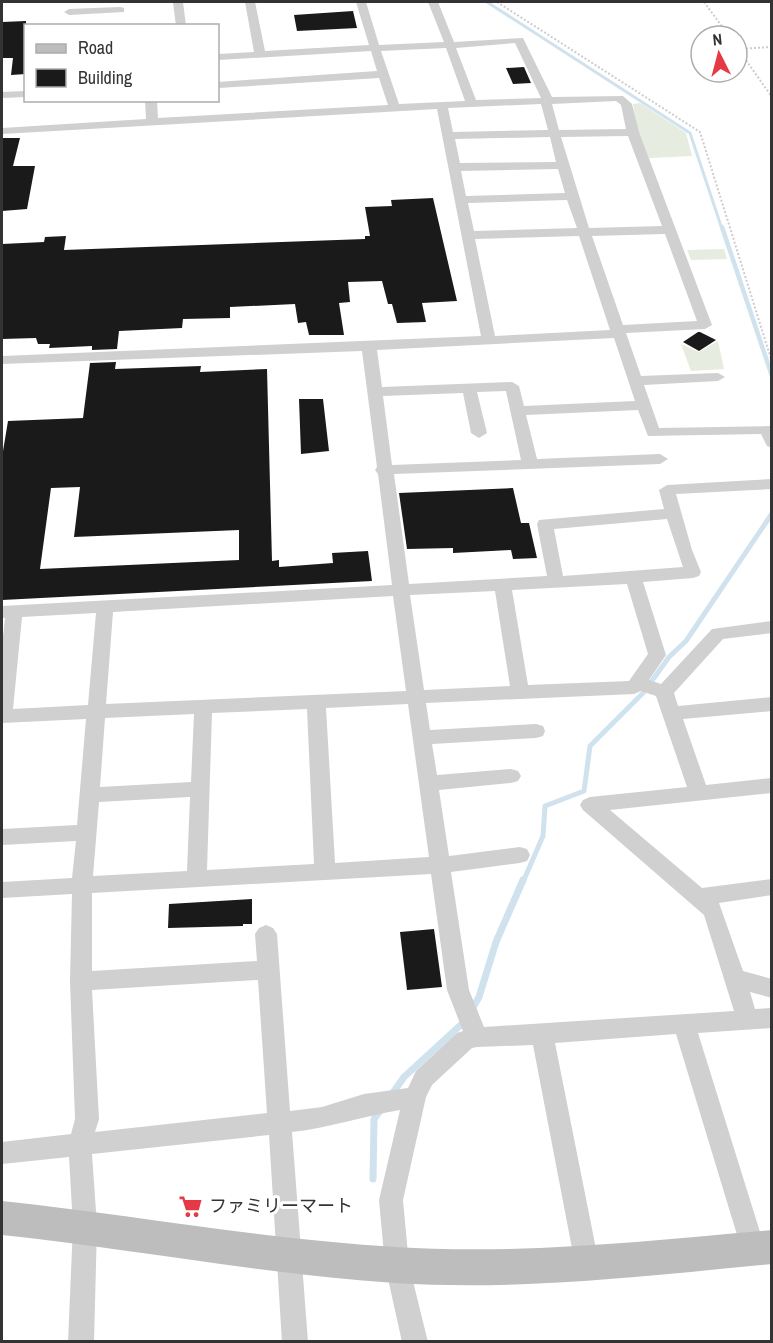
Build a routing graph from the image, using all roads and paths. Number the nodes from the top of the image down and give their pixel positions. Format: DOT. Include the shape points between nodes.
graph roads {
  1 [pos="178,2"];
  2 [pos="250,2"];
  3 [pos="361,2"];
  4 [pos="433,2"];
  5 [pos="497,2"];
  6 [pos="704,2"];
  7 [pos="70,7"];
  8 [pos="120,10"];
  9 [pos="69,24"];
  10 [pos="181,24"];
  11 [pos="720,24"];
  12 [pos="450,45"];
  13 [pos="771,47"];
  14 [pos="375,48"];
  15 [pos="749,48"];
  16 [pos="260,54"];
  17 [pos="749,64"];
  18 [pos="221,71"];
  19 [pos="384,74"];
  20 [pos="24,94"];
  21 [pos="2,95"];
  22 [pos="771,97"];
  23 [pos="545,101"];
  24 [pos="150,102"];
  25 [pos="472,104"];
  26 [pos="442,105"];
  27 [pos="395,108"];
  28 [pos="152,122"];
  29 [pos="2,131"];
  30 [pos="633,132"];
  31 [pos="555,134"];
  32 [pos="449,136"];
  33 [pos="564,165"];
  34 [pos="455,167"];
  35 [pos="572,196"];
  36 [pos="461,200"];
  37 [pos="669,230"];
  38 [pos="586,233"];
  39 [pos="468,235"];
  40 [pos="617,332"];
  41 [pos="489,340"];
  42 [pos="369,346"];
  43 [pos="2,360"];
  44 [pos="771,362"];
  45 [pos="718,377"];
  46 [pos="634,381"];
  47 [pos="469,388"];
  48 [pos="377,392"];
  49 [pos="642,405"];
  50 [pos="518,411"];
  51 [pos="479,433"];
  52 [pos="653,433"];
  53 [pos="771,442"];
  54 [pos="660,459"];
  55 [pos="530,464"];
  56 [pos="383,470"];
  57 [pos="771,484"];
  58 [pos="667,490"];
  59 [pos="674,513"];
  60 [pos="633,577"];
  61 [pos="556,582"];
  62 [pos="503,585"];
  63 [pos="401,590"];
  64 [pos="105,607"];
  65 [pos="8,611"];
  66 [pos="771,627"];
  67 [pos="637,683"];
  68 [pos="662,691"];
  69 [pos="520,692"];
  70 [pos="416,697"];
  71 [pos="316,702"];
  72 [pos="771,704"];
  73 [pos="203,707"];
  74 [pos="96,712"];
  75 [pos="672,713"];
  76 [pos="2,716"];
  77 [pos="536,731"];
  78 [pos="422,738"];
  79 [pos="510,776"];
  80 [pos="429,783"];
  81 [pos="771,785"];
  82 [pos="200,789"];
  83 [pos="699,793"];
  84 [pos="89,795"];
  85 [pos="86,832"];
  86 [pos="2,837"];
  87 [pos="520,855"];
  88 [pos="441,865"];
  89 [pos="325,872"];
  90 [pos="197,879"];
  91 [pos="82,886"];
  92 [pos="771,887"];
  93 [pos="2,890"];
  94 [pos="698,897"];
  95 [pos="266,934"];
  96 [pos="268,970"];
  97 [pos="734,978"];
  98 [pos="81,981"];
  99 [pos="771,989"];
  100 [pos="747,1018"];
  101 [pos="771,1018"];
  102 [pos="471,1022"];
  103 [pos="684,1024"];
  104 [pos="542,1034"];
  105 [pos="410,1098"];
  106 [pos="279,1124"];
  107 [pos="80,1145"];
  108 [pos="2,1153"];
  109 [pos="2,1218"];
  110 [pos="85,1226"];
  111 [pos="762,1248"];
  112 [pos="288,1255"];
  113 [pos="586,1264"];
  114 [pos="397,1265"];
  115 [pos="81,1341"];
  116 [pos="294,1341"];
  117 [pos="415,1341"];
  1 -- 10 [label="street"];
  2 -- 16 [label="street"];
  3 -- 14 [label="street"];
  4 -- 12 [label="street"];
  5 -- 44 [label="path" via="700,132"];
  6 -- 11 [label="path"];
  7 -- 8 [label="street"];
  7 -- 9 [label="street"];
  12 -- 14 [label="street"];
  12 -- 23 [label="street" via="519,40 546,94"];
  12 -- 25 [label="street"];
  13 -- 15 [label="path"];
  14 -- 16 [label="street"];
  14 -- 19 [label="street"];
  16 -- 18 [label="street"];
  17 -- 22 [label="path"];
  18 -- 19 [label="street"];
  19 -- 27 [label="street"];
  20 -- 21 [label="street"];
  23 -- 25 [label="street"];
  23 -- 30 [label="street" via="619,98 626,104"];
  23 -- 31 [label="street"];
  24 -- 28 [label="street"];
  25 -- 26 [label="street"];
  26 -- 27 [label="street"];
  26 -- 32 [label="street"];
  27 -- 28 [label="street"];
  28 -- 29 [label="street"];
  30 -- 31 [label="street"];
  30 -- 37 [label="street"];
  31 -- 32 [label="street"];
  31 -- 33 [label="street"];
  32 -- 34 [label="street"];
  33 -- 34 [label="street"];
  33 -- 35 [label="street"];
  34 -- 36 [label="street"];
  35 -- 36 [label="street"];
  35 -- 38 [label="street"];
  36 -- 39 [label="street"];
  37 -- 38 [label="street"];
  37 -- 40 [label="street" via="705,325"];
  38 -- 39 [label="street"];
  38 -- 40 [label="street"];
  39 -- 41 [label="street"];
  40 -- 41 [label="street"];
  40 -- 46 [label="street"];
  41 -- 42 [label="street"];
  42 -- 43 [label="street"];
  42 -- 48 [label="street"];
  45 -- 46 [label="street"];
  46 -- 49 [label="street"];
  47 -- 48 [label="street"];
  47 -- 50 [label="street" via="512,386"];
  47 -- 51 [label="street"];
  48 -- 56 [label="street"];
  49 -- 50 [label="street"];
  49 -- 52 [label="street"];
  50 -- 55 [label="street"];
  52 -- 53 [label="street" via="767,429"];
  52 -- 54 [label="street"];
  54 -- 55 [label="street"];
  54 -- 58 [label="street"];
  55 -- 56 [label="street"];
  56 -- 63 [label="street"];
  57 -- 58 [label="street"];
  58 -- 59 [label="street"];
  59 -- 60 [label="street" via="693,572"];
  59 -- 61 [label="street" via="545,524"];
  60 -- 61 [label="street"];
  60 -- 67 [label="street" via="657,655"];
  61 -- 62 [label="street"];
  62 -- 63 [label="street"];
  62 -- 69 [label="street"];
  63 -- 64 [label="street"];
  63 -- 70 [label="street"];
  64 -- 65 [label="street"];
  64 -- 74 [label="street"];
  65 -- 76 [label="street"];
  66 -- 68 [label="street" via="718,633"];
  67 -- 68 [label="street"];
  67 -- 69 [label="street" via="634,687"];
  68 -- 75 [label="street"];
  69 -- 70 [label="street"];
  70 -- 71 [label="street"];
  70 -- 78 [label="street"];
  71 -- 73 [label="street"];
  71 -- 89 [label="street"];
  72 -- 75 [label="street"];
  73 -- 74 [label="street"];
  73 -- 82 [label="street"];
  74 -- 76 [label="street"];
  74 -- 84 [label="street"];
  75 -- 83 [label="street"];
  77 -- 78 [label="street"];
  78 -- 80 [label="street"];
  79 -- 80 [label="street"];
  80 -- 88 [label="street"];
  81 -- 83 [label="street"];
  82 -- 84 [label="street"];
  82 -- 90 [label="street"];
  83 -- 94 [label="street" via="590,805"];
  84 -- 85 [label="street"];
  85 -- 86 [label="street"];
  85 -- 91 [label="street"];
  87 -- 88 [label="street"];
  88 -- 89 [label="street"];
  88 -- 102 [label="street" via="458,990"];
  89 -- 90 [label="street"];
  90 -- 91 [label="street"];
  91 -- 93 [label="street"];
  91 -- 98 [label="street"];
  92 -- 94 [label="street"];
  94 -- 97 [label="street" via="713,910"];
  95 -- 96 [label="street"];
  96 -- 98 [label="street"];
  96 -- 106 [label="street"];
  97 -- 99 [label="street"];
  97 -- 100 [label="street"];
  98 -- 107 [label="street" via="87,1119"];
  100 -- 101 [label="street"];
  100 -- 103 [label="street"];
  102 -- 104 [label="street"];
  102 -- 105 [label="street" via="465,1040 424,1078"];
  103 -- 104 [label="street"];
  103 -- 111 [label="street"];
  104 -- 113 [label="street"];
  105 -- 106 [label="street"];
  105 -- 114 [label="street" via="391,1200"];
  106 -- 107 [label="street"];
  106 -- 112 [label="street"];
  107 -- 108 [label="street"];
  107 -- 110 [label="street"];
  109 -- 110 [label="street"];
  110 -- 112 [label="street"];
  110 -- 115 [label="street"];
  111 -- 113 [label="street"];
  112 -- 114 [label="street"];
  112 -- 116 [label="street"];
  113 -- 114 [label="street"];
  114 -- 117 [label="street"];
}
